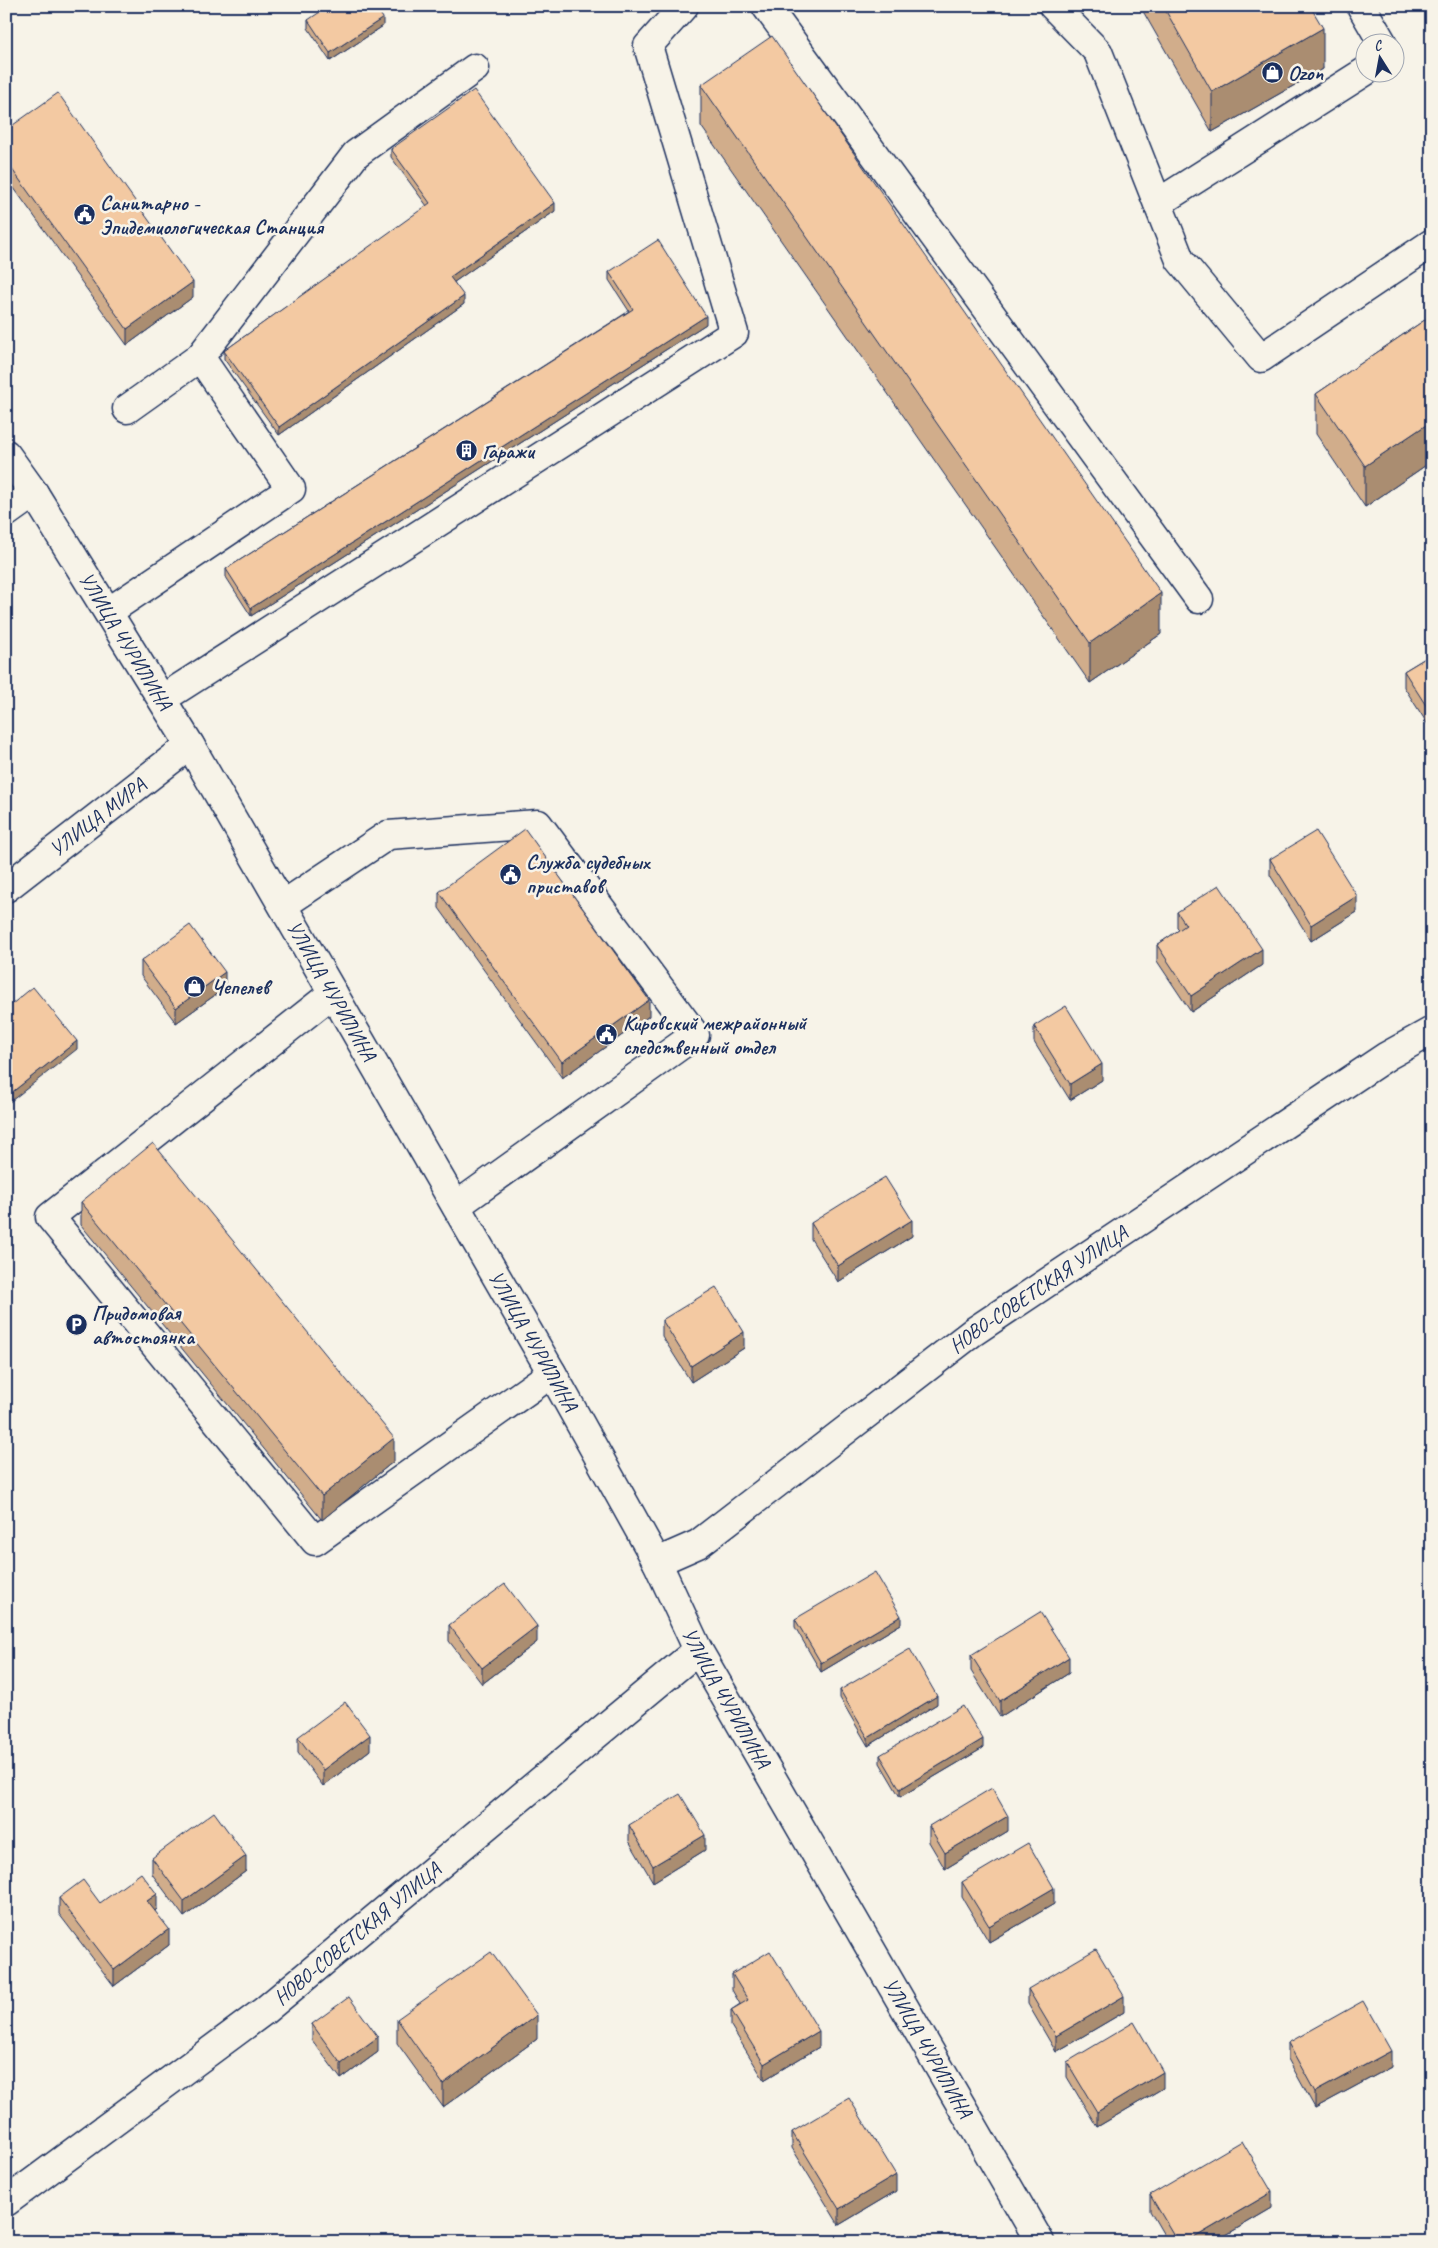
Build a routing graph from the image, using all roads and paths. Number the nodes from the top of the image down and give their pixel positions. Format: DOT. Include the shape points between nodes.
graph roads {
  1 [pos="684,6"];
  2 [pos="766,6"];
  3 [pos="1053,6"];
  4 [pos="1361,6"];
  5 [pos="1376,32"];
  6 [pos="475,68"];
  7 [pos="1356,77"];
  8 [pos="1158,203"];
  9 [pos="1432,243"];
  10 [pos="200,357"];
  11 [pos="127,409"];
  12 [pos="6,454"];
  13 [pos="34,493"];
  14 [pos="6,513"];
  15 [pos="1199,599"];
  16 [pos="108,612"];
  17 [pos="162,698"];
  18 [pos="190,745"];
  19 [pos="6,888"];
  20 [pos="283,905"];
  21 [pos="333,993"];
  22 [pos="1432,1031"];
  23 [pos="456,1206"];
  24 [pos="552,1373"];
  25 [pos="657,1562"];
  26 [pos="698,1650"];
  27 [pos="6,2202"];
  28 [pos="1040,2242"];
  1 -- 17 [label="street" via="648,46 734,333"];
  2 -- 15 [label="street"];
  3 -- 8 [label="street" via="1098,52"];
  4 -- 5 [label="street"];
  6 -- 10 [label="street" via="356,154"];
  7 -- 8 [label="street"];
  8 -- 9 [label="street" via="1180,260 1261,358"];
  10 -- 11 [label="street"];
  10 -- 16 [label="street" via="291,489"];
  12 -- 13 [label="street, УЛИЦА ЧУРИЛИНА"];
  13 -- 14 [label="street"];
  13 -- 16 [label="street, УЛИЦА ЧУРИЛИНА"];
  16 -- 17 [label="street, УЛИЦА ЧУРИЛИНА"];
  17 -- 18 [label="street, УЛИЦА ЧУРИЛИНА"];
  18 -- 19 [label="street, УЛИЦА МИРА"];
  18 -- 20 [label="street, УЛИЦА ЧУРИЛИНА"];
  20 -- 21 [label="street, УЛИЦА ЧУРИЛИНА"];
  20 -- 23 [label="street" via="388,835 538,824 695,1036"];
  21 -- 23 [label="street, УЛИЦА ЧУРИЛИНА"];
  21 -- 24 [label="street" via="50,1217 315,1541"];
  22 -- 25 [label="street, НОВО-СОВЕТСКАЯ УЛИЦА" via="1387,1056 973,1332 698,1544"];
  23 -- 24 [label="street, УЛИЦА ЧУРИЛИНА"];
  24 -- 25 [label="street, УЛИЦА ЧУРИЛИНА"];
  25 -- 26 [label="street, УЛИЦА ЧУРИЛИНА"];
  26 -- 27 [label="street, НОВО-СОВЕТСКАЯ УЛИЦА" via="264,2011"];
  26 -- 28 [label="street, УЛИЦА ЧУРИЛИНА"];
}
